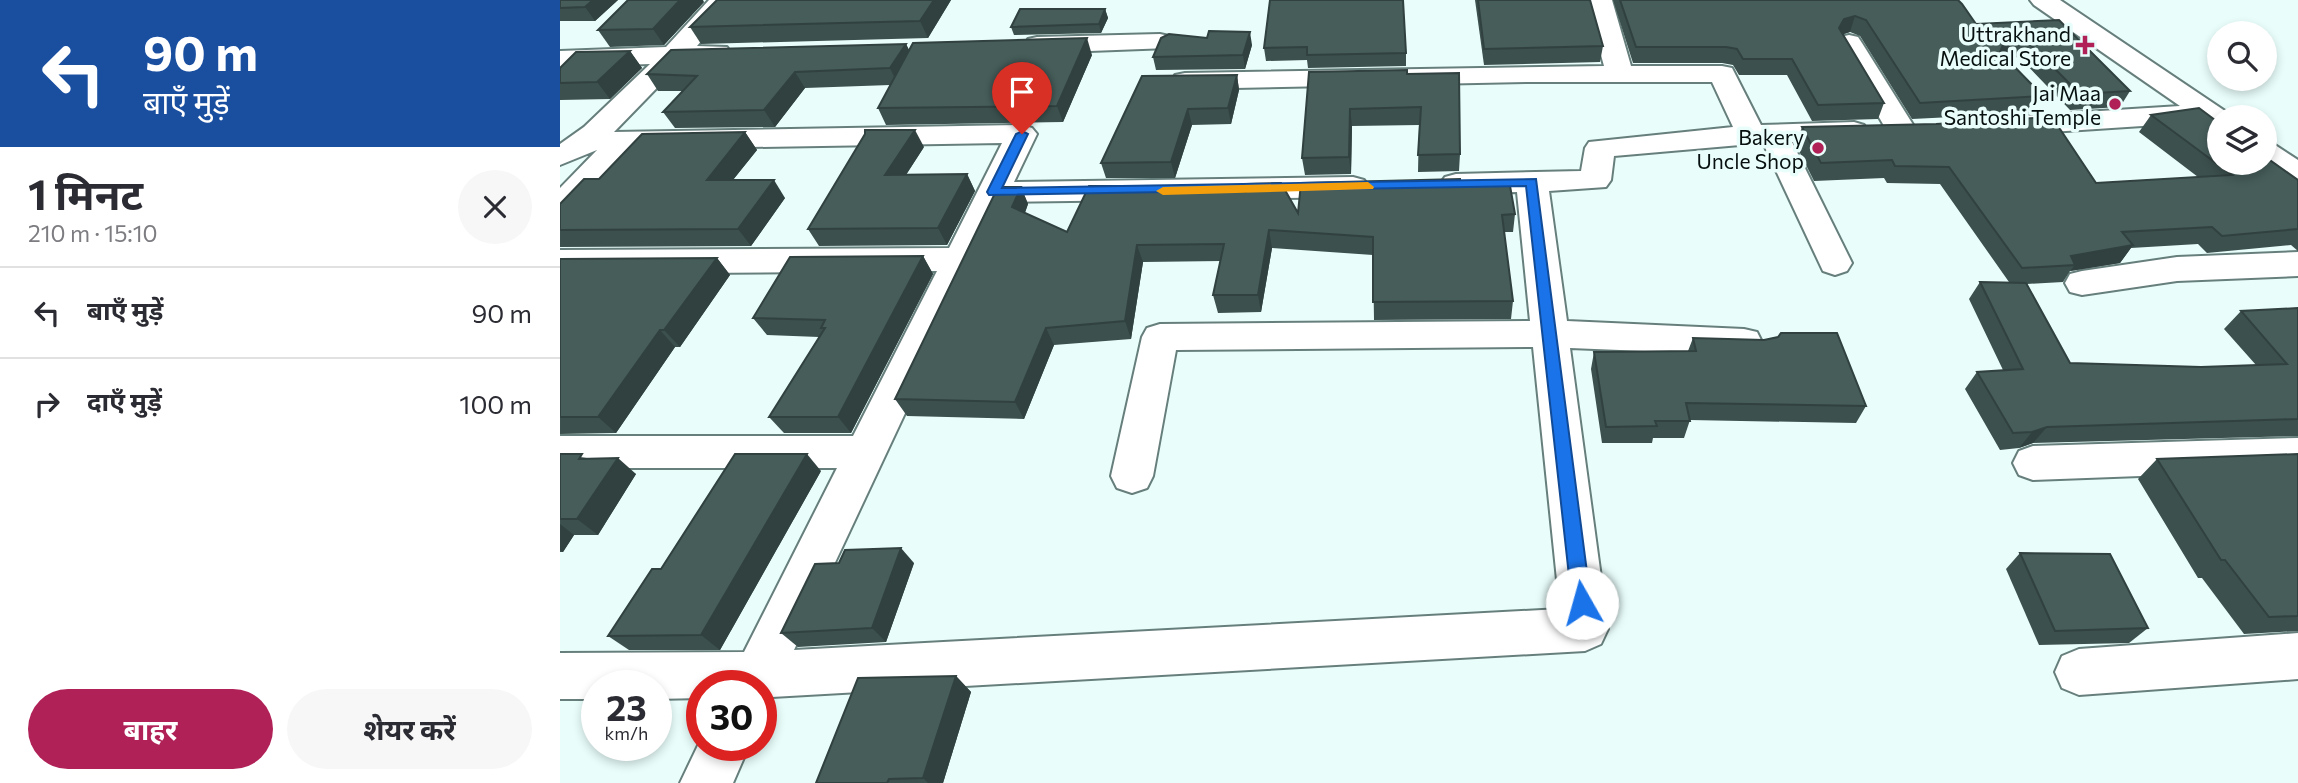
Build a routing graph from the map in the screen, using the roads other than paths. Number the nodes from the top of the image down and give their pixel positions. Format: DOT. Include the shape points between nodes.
graph roads {
  1 [pos="723,0"];
  2 [pos="1599,0"];
  3 [pos="2043,0"];
  4 [pos="1160,42"];
  5 [pos="1849,43"];
  6 [pos="1009,45"];
  7 [pos="742,53"];
  8 [pos="675,54"];
  9 [pos="560,59"];
  10 [pos="1620,74"];
  11 [pos="1160,81"];
  12 [pos="2035,94"];
  13 [pos="2207,111"];
  14 [pos="2207,116"];
  15 [pos="2062,122"];
  16 [pos="1968,128"];
  17 [pos="1762,133"];
  18 [pos="624,139"];
  19 [pos="587,141"];
  20 [pos="560,156"];
  21 [pos="2277,160"];
  22 [pos="2298,174"];
  23 [pos="1532,182"];
  24 [pos="1423,185"];
  25 [pos="1382,186"];
  26 [pos="993,192"];
  27 [pos="560,207"];
  28 [pos="961,259"];
  29 [pos="560,262"];
  30 [pos="1835,264"];
  31 [pos="2298,264"];
  32 [pos="2082,283"];
  33 [pos="1550,334"];
  34 [pos="1757,342"];
  35 [pos="560,452"];
  36 [pos="866,452"];
  37 [pos="2298,454"];
  38 [pos="2033,463"];
  39 [pos="1132,476"];
  40 [pos="2298,656"];
  41 [pos="760,670"];
  42 [pos="2078,672"];
  43 [pos="560,676"];
  44 [pos="686,679"];
  45 [pos="777,680"];
  46 [pos="717,761"];
  47 [pos="706,783"];
  1 -- 8 [label="street"];
  2 -- 10 [label="street"];
  3 -- 13 [label="street"];
  4 -- 6 [label="street"];
  5 -- 17 [label="street" via="1915,130"];
  7 -- 8 [label="street"];
  8 -- 9 [label="street"];
  8 -- 19 [label="street"];
  10 -- 11 [label="street"];
  10 -- 17 [label="street" via="1722,74"];
  12 -- 15 [label="street"];
  14 -- 15 [label="street"];
  15 -- 16 [label="street"];
  17 -- 23 [label="street" via="1601,148 1595,180"];
  17 -- 30 [label="street"];
  18 -- 19 [label="street"];
  18 -- 26 [label="street" via="1022,134"];
  18 -- 27 [label="street"];
  19 -- 20 [label="street"];
  21 -- 22 [label="street"];
  23 -- 24 [label="street"];
  23 -- 33 [label="street"];
  25 -- 26 [label="street"];
  26 -- 28 [label="street"];
  28 -- 29 [label="street"];
  28 -- 36 [label="street"];
  31 -- 32 [label="street" via="2177,269"];
  33 -- 34 [label="street"];
  33 -- 39 [label="street" via="1160,337"];
  33 -- 45 [label="street" via="1585,629"];
  35 -- 36 [label="street"];
  36 -- 41 [label="street"];
  37 -- 38 [label="street"];
  40 -- 42 [label="street"];
  43 -- 44 [label="street"];
  46 -- 47 [label="street"];
}
